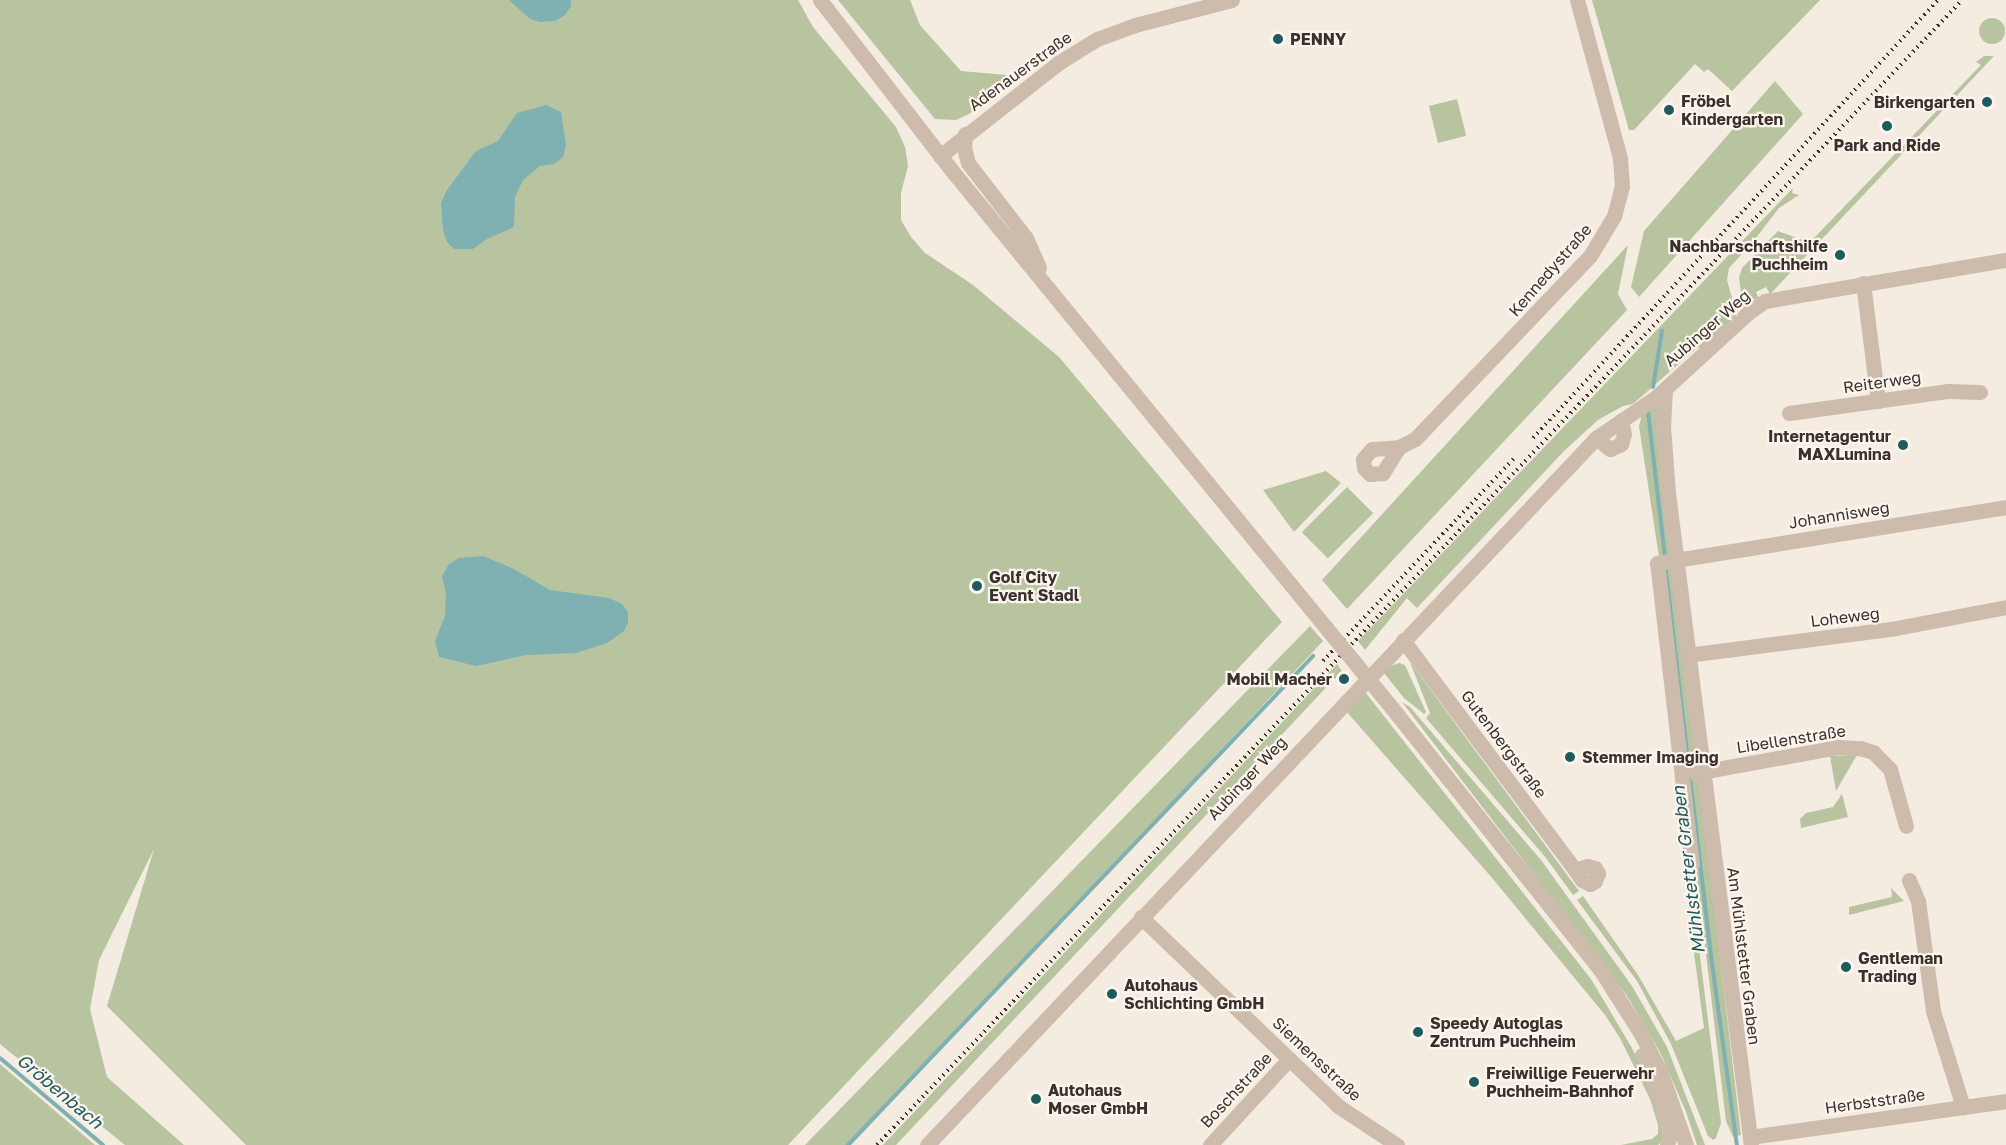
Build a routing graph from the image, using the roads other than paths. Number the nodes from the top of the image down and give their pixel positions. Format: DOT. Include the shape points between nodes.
graph roads {
  1 [pos="820,0"];
  2 [pos="1232,0"];
  3 [pos="1577,0"];
  4 [pos="965,134"];
  5 [pos="940,156"];
  6 [pos="2006,260"];
  7 [pos="1045,283"];
  8 [pos="1863,283"];
  9 [pos="1980,392"];
  10 [pos="1655,397"];
  11 [pos="1878,401"];
  12 [pos="1789,414"];
  13 [pos="1399,447"];
  14 [pos="2006,507"];
  15 [pos="1669,561"];
  16 [pos="2006,607"];
  17 [pos="1402,640"];
  18 [pos="1687,655"];
  19 [pos="1692,773"];
  20 [pos="1906,826"];
  21 [pos="1692,864"];
  22 [pos="1575,870"];
  23 [pos="1908,880"];
  24 [pos="1141,917"];
  25 [pos="1601,971"];
  26 [pos="1289,1059"];
  27 [pos="2006,1101"];
  28 [pos="1963,1107"];
  29 [pos="1750,1141"];
  30 [pos="927,1145"];
  31 [pos="1210,1145"];
  32 [pos="1396,1145"];
  33 [pos="1667,1145"];
  34 [pos="1686,1145"];
  1 -- 5 [label="street"];
  2 -- 4 [label="street, Adenauerstraße" via="1134,25 1097,39 1058,63"];
  3 -- 13 [label="street, Kennedystraße" via="1620,158 1622,187 1616,210 1590,256 1415,440"];
  4 -- 5 [label="street, Adenauerstraße"];
  4 -- 7 [label="street" via="968,163 1026,238"];
  5 -- 7 [label="street"];
  6 -- 8 [label="street, Aubinger Weg"];
  7 -- 25 [label="street, bridge"];
  8 -- 10 [label="street, Aubinger Weg" via="1765,302"];
  8 -- 11 [label="street"];
  9 -- 11 [label="street, Reiterweg" via="1948,391"];
  10 -- 15 [label="street, Am Mühlstetter Graben" via="1663,426"];
  10 -- 17 [label="street, Aubinger Weg" via="1621,420 1621,444 1610,449 1596,438"];
  11 -- 12 [label="street, Reiterweg"];
  14 -- 15 [label="street, Johannisweg"];
  15 -- 18 [label="street, Am Mühlstetter Graben"];
  15 -- 19 [label="street, Am Mühlstetter Graben" via="1657,563"];
  16 -- 18 [label="street, Loheweg" via="1891,629"];
  17 -- 22 [label="street, Gutenbergstraße"];
  17 -- 24 [label="street, Aubinger Weg"];
  18 -- 19 [label="street, Am Mühlstetter Graben"];
  19 -- 20 [label="street, Libellenstraße" via="1838,747 1860,748 1873,752 1890,769"];
  19 -- 21 [label="street, Am Mühlstetter Graben"];
  19 -- 29 [label="street, Am Mühlstetter Graben"];
  23 -- 28 [label="street" via="1918,901 1933,1011"];
  24 -- 26 [label="street, Siemensstraße"];
  24 -- 30 [label="street, Aubinger Weg"];
  25 -- 33 [label="street" via="1658,1094 1670,1135"];
  25 -- 34 [label="street" via="1661,1073"];
  26 -- 31 [label="street, Boschstraße"];
  26 -- 32 [label="street, Siemensstraße" via="1338,1106"];
  27 -- 28 [label="street, Herbststraße"];
  28 -- 29 [label="street, Herbststraße"];
}
